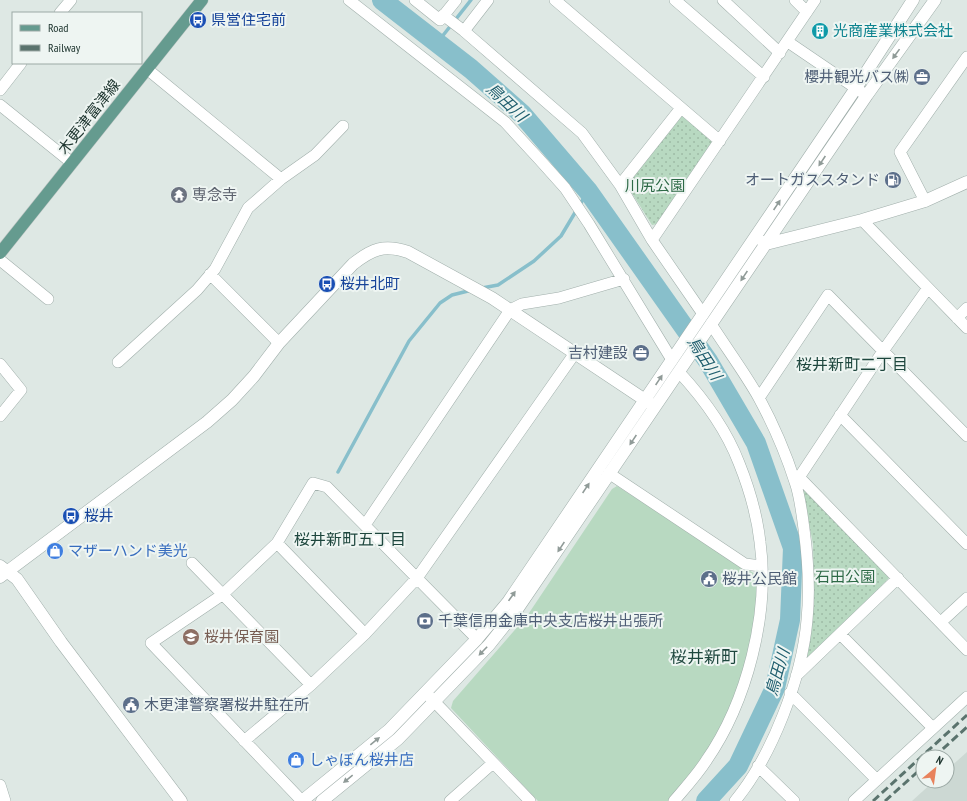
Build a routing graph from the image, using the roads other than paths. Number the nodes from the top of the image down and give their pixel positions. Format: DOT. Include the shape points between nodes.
graph roads {
  1 [pos="71,0"];
  2 [pos="202,0"];
  3 [pos="349,0"];
  4 [pos="415,0"];
  5 [pos="456,0"];
  6 [pos="488,0"];
  7 [pos="555,0"];
  8 [pos="676,0"];
  9 [pos="723,0"];
  10 [pos="794,0"];
  11 [pos="815,0"];
  12 [pos="935,0"];
  13 [pos="910,2"];
  14 [pos="61,12"];
  15 [pos="808,12"];
  16 [pos="443,16"];
  17 [pos="464,31"];
  18 [pos="788,42"];
  19 [pos="780,53"];
  20 [pos="967,57"];
  21 [pos="20,64"];
  22 [pos="147,69"];
  23 [pos="963,72"];
  24 [pos="764,77"];
  25 [pos="856,88"];
  26 [pos="0,90"];
  27 [pos="867,95"];
  28 [pos="0,105"];
  29 [pos="681,108"];
  30 [pos="342,126"];
  31 [pos="720,141"];
  32 [pos="72,164"];
  33 [pos="281,179"];
  34 [pos="967,182"];
  35 [pos="620,185"];
  36 [pos="925,201"];
  37 [pos="862,220"];
  38 [pos="755,238"];
  39 [pos="652,240"];
  40 [pos="766,244"];
  41 [pos="0,253"];
  42 [pos="0,260"];
  43 [pos="210,274"];
  44 [pos="624,279"];
  45 [pos="928,288"];
  46 [pos="48,299"];
  47 [pos="967,308"];
  48 [pos="510,310"];
  49 [pos="703,314"];
  50 [pos="957,318"];
  51 [pos="711,324"];
  52 [pos="967,328"];
  53 [pos="279,343"];
  54 [pos="883,351"];
  55 [pos="575,353"];
  56 [pos="672,360"];
  57 [pos="118,362"];
  58 [pos="0,364"];
  59 [pos="679,372"];
  60 [pos="759,398"];
  61 [pos="645,400"];
  62 [pos="655,407"];
  63 [pos="840,415"];
  64 [pos="0,416"];
  65 [pos="967,436"];
  66 [pos="610,474"];
  67 [pos="797,479"];
  68 [pos="365,525"];
  69 [pos="277,543"];
  70 [pos="967,544"];
  71 [pos="192,563"];
  72 [pos="761,566"];
  73 [pos="3,572"];
  74 [pos="417,578"];
  75 [pos="898,578"];
  76 [pos="222,595"];
  77 [pos="967,598"];
  78 [pos="941,622"];
  79 [pos="365,634"];
  80 [pos="840,634"];
  81 [pos="477,639"];
  82 [pos="967,650"];
  83 [pos="795,677"];
  84 [pos="312,685"];
  85 [pos="790,693"];
  86 [pos="967,696"];
  87 [pos="430,698"];
  88 [pos="933,728"];
  89 [pos="244,741"];
  90 [pos="493,763"];
  91 [pos="758,766"];
  92 [pos="877,780"];
  93 [pos="0,786"];
  94 [pos="5,801"];
  95 [pos="181,801"];
  96 [pos="302,801"];
  97 [pos="322,801"];
  98 [pos="450,801"];
  99 [pos="530,801"];
  100 [pos="674,801"];
  101 [pos="735,801"];
  102 [pos="794,801"];
  103 [pos="854,801"];
  1 -- 14 [label="street"];
  2 -- 22 [label="main road, 木更津富津線"];
  3 -- 44 [label="street" via="505,122 565,188"];
  4 -- 16 [label="street" via="440,20"];
  5 -- 16 [label="street"];
  6 -- 17 [label="street"];
  7 -- 29 [label="street"];
  8 -- 24 [label="street"];
  9 -- 19 [label="street"];
  10 -- 15 [label="street"];
  11 -- 15 [label="street"];
  12 -- 27 [label="street, one-way"];
  13 -- 25 [label="street"];
  15 -- 18 [label="street"];
  16 -- 17 [label="street"];
  17 -- 35 [label="street" via="582,133"];
  18 -- 19 [label="street"];
  18 -- 25 [label="street"];
  19 -- 24 [label="street"];
  20 -- 23 [label="street"];
  21 -- 26 [label="street"];
  22 -- 32 [label="main road, 木更津富津線"];
  22 -- 33 [label="street"];
  23 -- 36 [label="street" via="900,152"];
  24 -- 31 [label="street"];
  25 -- 27 [label="street"];
  38 -- 25 [label="street, one-way"];
  27 -- 40 [label="street, one-way"];
  28 -- 32 [label="street"];
  29 -- 31 [label="street"];
  29 -- 35 [label="street"];
  30 -- 33 [label="street" via="315,155"];
  31 -- 39 [label="street"];
  32 -- 41 [label="main road, 木更津富津線"];
  33 -- 43 [label="street" via="248,208"];
  34 -- 36 [label="street"];
  35 -- 39 [label="street"];
  36 -- 37 [label="street"];
  37 -- 40 [label="street"];
  37 -- 45 [label="street"];
  38 -- 40 [label="street"];
  38 -- 49 [label="street"];
  39 -- 49 [label="street"];
  40 -- 51 [label="street, one-way"];
  42 -- 46 [label="street"];
  43 -- 53 [label="street"];
  43 -- 57 [label="street" via="197,290"];
  44 -- 48 [label="street" via="559,298 522,304"];
  44 -- 56 [label="street"];
  45 -- 50 [label="street"];
  45 -- 54 [label="street"];
  47 -- 50 [label="street"];
  48 -- 53 [label="street" via="408,252 394,247 383,248 367,253 353,264"];
  48 -- 55 [label="street"];
  48 -- 68 [label="street"];
  49 -- 56 [label="street"];
  50 -- 52 [label="street"];
  51 -- 59 [label="street"];
  51 -- 60 [label="street"];
  53 -- 73 [label="street" via="242,390 207,422"];
  54 -- 60 [label="street" via="828,295"];
  54 -- 63 [label="street"];
  54 -- 65 [label="street"];
  55 -- 61 [label="street"];
  55 -- 74 [label="street"];
  61 -- 56 [label="street, one-way"];
  58 -- 64 [label="street" via="21,390"];
  59 -- 62 [label="street"];
  59 -- 72 [label="street" via="696,391 720,426 738,462 751,500 760,542"];
  60 -- 67 [label="street"];
  61 -- 62 [label="street"];
  81 -- 61 [label="street, one-way" via="534,566"];
  62 -- 66 [label="street, one-way"];
  63 -- 67 [label="street"];
  63 -- 70 [label="street"];
  66 -- 72 [label="street" via="745,564"];
  66 -- 87 [label="street, one-way" via="516,611 489,645"];
  67 -- 75 [label="street"];
  67 -- 83 [label="street" via="807,551 808,589 807,621"];
  68 -- 69 [label="street" via="327,487 313,483"];
  68 -- 74 [label="street"];
  69 -- 76 [label="street"];
  69 -- 79 [label="street"];
  71 -- 76 [label="street"];
  72 -- 100 [label="street" via="759,625 750,668 740,698 707,761"];
  73 -- 95 [label="street" via="17,579 61,642"];
  74 -- 79 [label="street"];
  74 -- 81 [label="street"];
  75 -- 78 [label="street"];
  75 -- 80 [label="street"];
  76 -- 84 [label="street"];
  76 -- 89 [label="street" via="150,643"];
  77 -- 78 [label="street"];
  78 -- 82 [label="street"];
  79 -- 84 [label="street"];
  80 -- 83 [label="street"];
  80 -- 88 [label="street"];
  81 -- 87 [label="street"];
  83 -- 85 [label="street"];
  84 -- 89 [label="street"];
  85 -- 91 [label="street" via="782,718"];
  85 -- 92 [label="street"];
  86 -- 88 [label="street"];
  87 -- 90 [label="street"];
  96 -- 87 [label="street, one-way"];
  87 -- 97 [label="street, one-way" via="398,739"];
  88 -- 92 [label="street"];
  89 -- 96 [label="street"];
  90 -- 98 [label="street"];
  90 -- 99 [label="street"];
  91 -- 101 [label="street"];
  91 -- 102 [label="street"];
  92 -- 103 [label="street"];
  93 -- 94 [label="street"];
}
